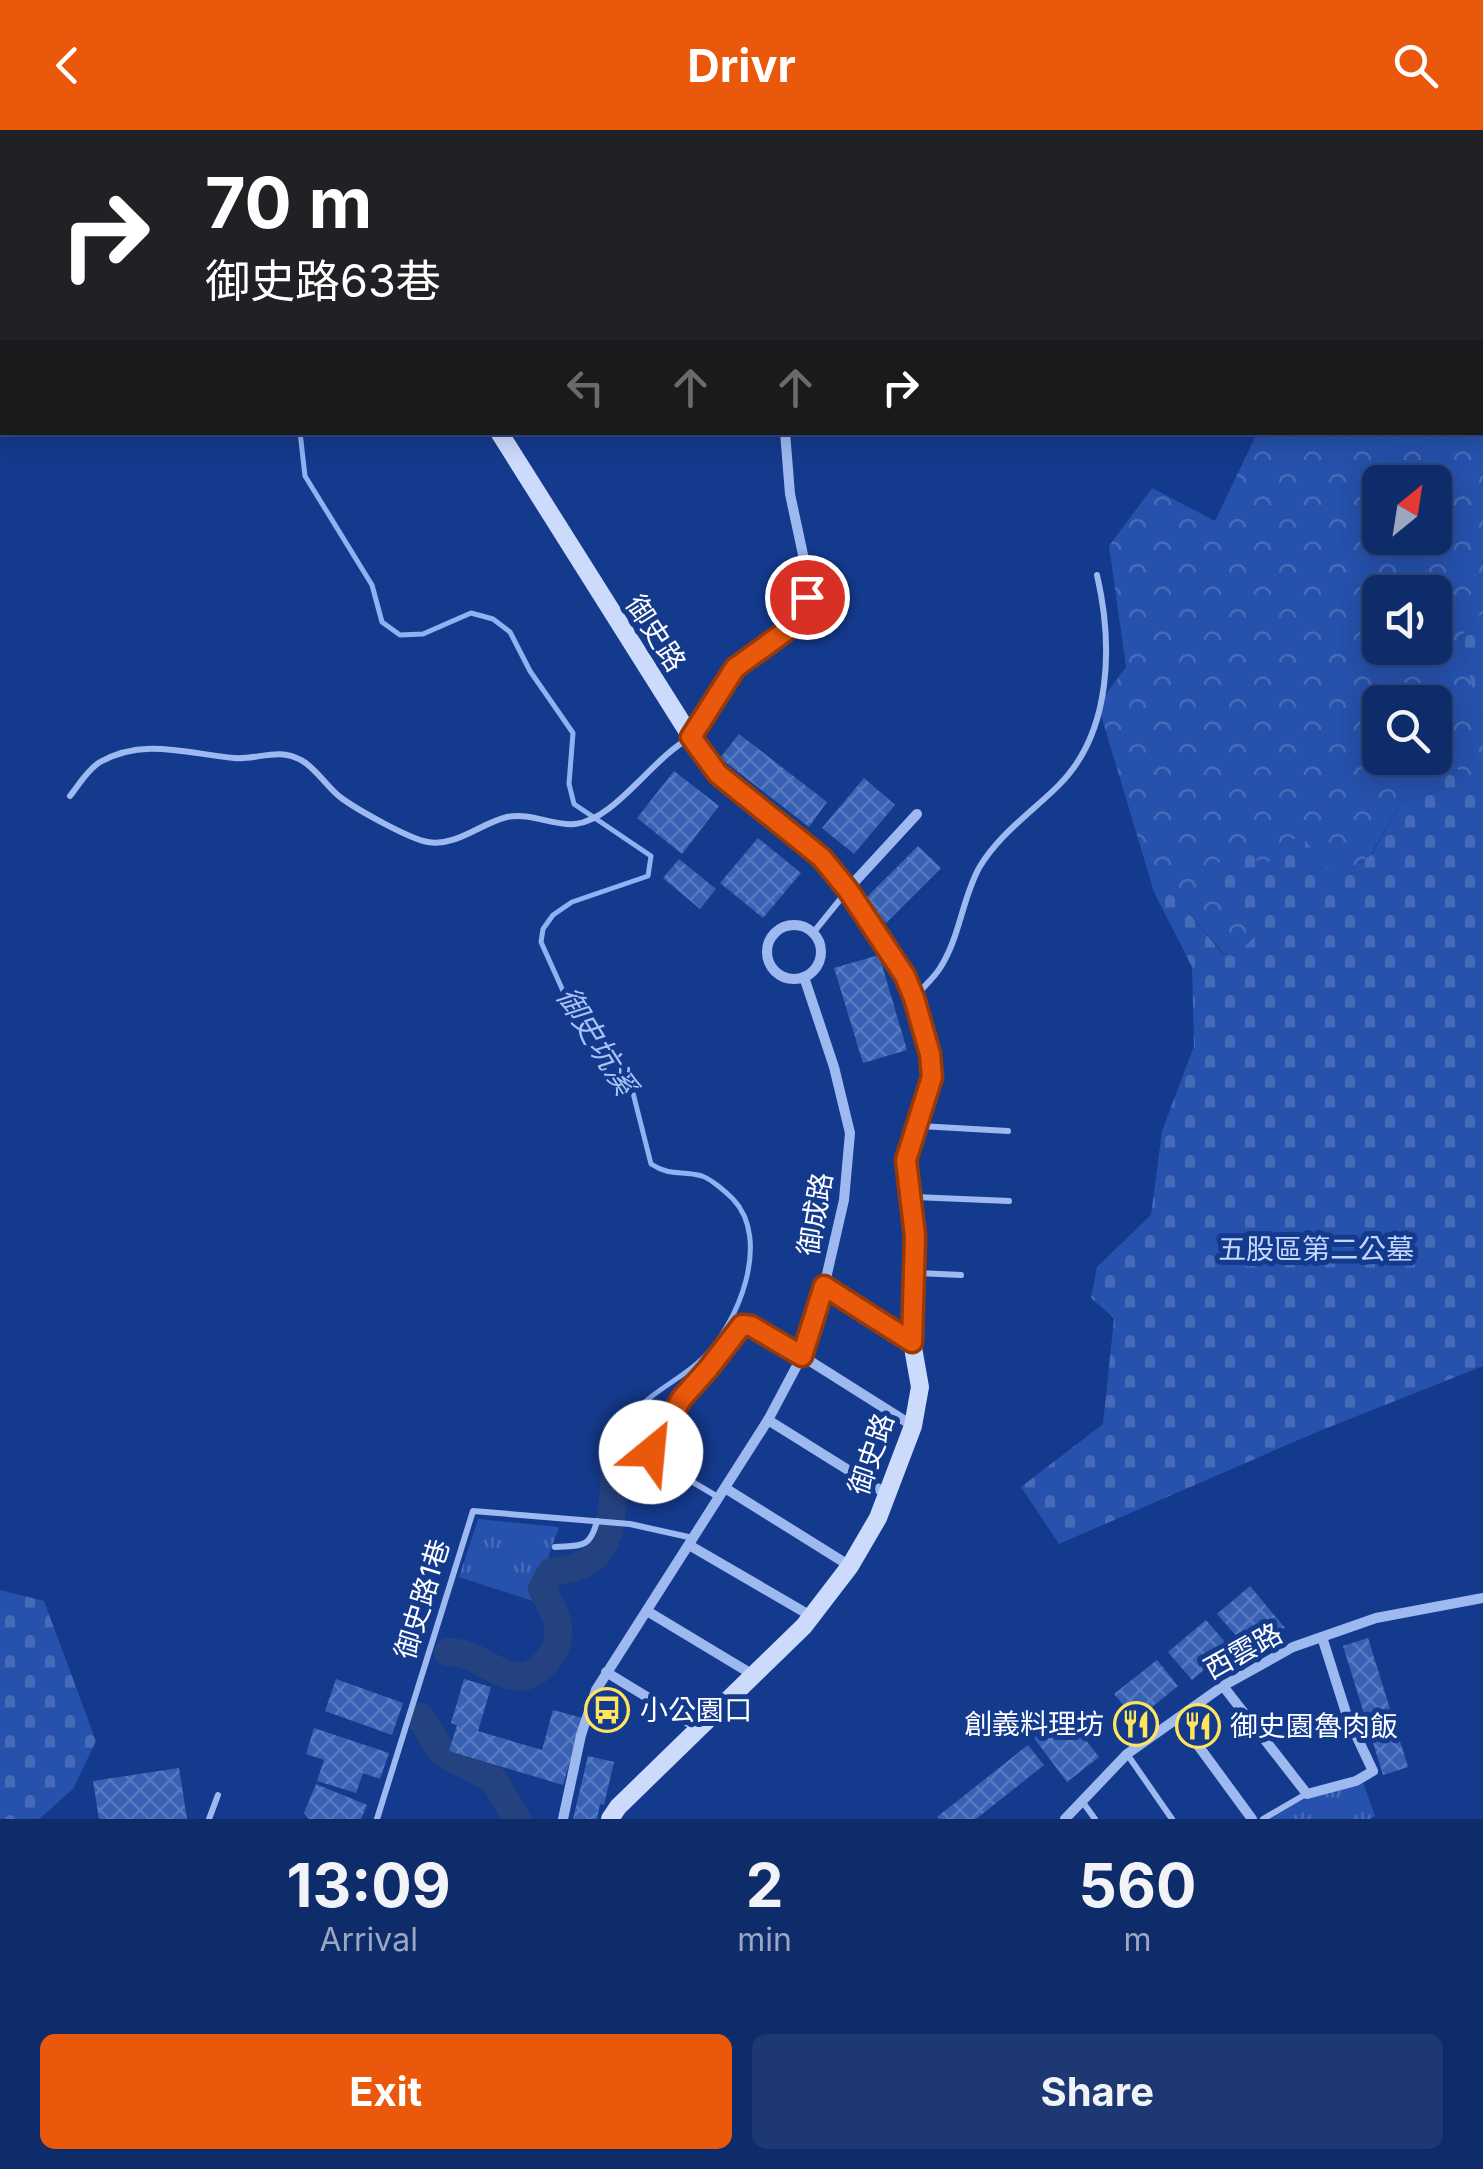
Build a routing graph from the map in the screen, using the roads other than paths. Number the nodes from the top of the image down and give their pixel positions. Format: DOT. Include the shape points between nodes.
graph roads {
  1 [pos="501,435"];
  2 [pos="785,435"];
  3 [pos="1097,575"];
  4 [pos="691,737"];
  5 [pos="70,796"];
  6 [pos="917,814"];
  7 [pos="848,890"];
  8 [pos="813,933"];
  9 [pos="804,977"];
  10 [pos="914,998"];
  11 [pos="917,1126"];
  12 [pos="1008,1130"];
  13 [pos="910,1197"];
  14 [pos="1009,1200"];
  15 [pos="914,1273"];
  16 [pos="961,1275"];
  17 [pos="824,1286"];
  18 [pos="912,1342"];
  19 [pos="802,1356"];
  20 [pos="768,1420"];
  21 [pos="912,1426"];
  22 [pos="722,1493"];
  23 [pos="885,1493"];
  24 [pos="597,1521"];
  25 [pos="691,1542"];
  26 [pos="555,1548"];
  27 [pos="850,1566"];
  28 [pos="1483,1598"];
  29 [pos="647,1610"];
  30 [pos="812,1616"];
  31 [pos="1322,1637"];
  32 [pos="606,1672"];
  33 [pos="755,1676"];
  34 [pos="1223,1686"];
  35 [pos="1178,1718"];
  36 [pos="698,1728"];
  37 [pos="1127,1754"];
  38 [pos="1307,1794"];
  39 [pos="218,1795"];
  40 [pos="1082,1801"];
  41 [pos="210,1819"];
  42 [pos="377,1819"];
  43 [pos="563,1819"];
  44 [pos="610,1819"];
  45 [pos="1065,1819"];
  46 [pos="1095,1819"];
  47 [pos="1172,1819"];
  48 [pos="1252,1819"];
  49 [pos="1263,1819"];
  1 -- 4 [label="street, 御史路"];
  2 -- 4 [label="street" via="807,597 793,626 735,668"];
  3 -- 10 [label="lane" via="1107,617 1104,690 1084,754 980,866 940,968"];
  4 -- 5 [label="lane" via="606,810 578,824 506,817 428,842 341,798 288,754 237,759 136,748 98,764"];
  4 -- 7 [label="street, 御史路" via="718,774 822,858"];
  6 -- 7 [label="street"];
  7 -- 8 [label="lane"];
  7 -- 10 [label="street, 御史路"];
  8 -- 9 [label="street" via="821,954"];
  8 -- 9 [label="street" via="786,927 769,942 775,971"];
  9 -- 17 [label="street, 御成路" via="850,1133 844,1200"];
  10 -- 11 [label="street, 御史路" via="932,1077"];
  11 -- 12 [label="lane"];
  11 -- 13 [label="street, 御史路" via="906,1160"];
  13 -- 14 [label="lane"];
  13 -- 15 [label="street, 御史路"];
  15 -- 16 [label="lane"];
  15 -- 18 [label="street, 御史路"];
  17 -- 18 [label="street"];
  17 -- 19 [label="street, 御成路"];
  18 -- 21 [label="street, 御史路" via="920,1387"];
  19 -- 20 [label="street, 御成路"];
  19 -- 21 [label="street"];
  19 -- 22 [label="lane" via="742,1325 651,1447 654,1459"];
  20 -- 22 [label="street, 御成路"];
  20 -- 23 [label="street"];
  21 -- 23 [label="street, 御史路"];
  22 -- 25 [label="street, 御成路"];
  22 -- 27 [label="street"];
  23 -- 27 [label="street, 御史路"];
  24 -- 25 [label="lane"];
  24 -- 26 [label="lane" via="584,1545"];
  24 -- 42 [label="lane, 御史路1巷" via="474,1512"];
  25 -- 29 [label="street, 御成路"];
  25 -- 30 [label="street"];
  27 -- 30 [label="street, 御史路"];
  28 -- 31 [label="street, 西雲路" via="1376,1618"];
  29 -- 32 [label="street, 御成路"];
  29 -- 33 [label="street"];
  30 -- 33 [label="street, 御史路"];
  31 -- 34 [label="street, 西雲路"];
  31 -- 38 [label="street" via="1373,1770"];
  32 -- 36 [label="street"];
  32 -- 43 [label="street, 御成路" via="581,1734"];
  33 -- 36 [label="street, 御史路"];
  34 -- 35 [label="street, 西雲路"];
  34 -- 38 [label="street"];
  35 -- 37 [label="street, 西雲路"];
  35 -- 48 [label="street"];
  36 -- 44 [label="street, 御史路"];
  37 -- 40 [label="street, 西雲路"];
  37 -- 47 [label="lane"];
  38 -- 49 [label="lane"];
  39 -- 41 [label="lane"];
  40 -- 45 [label="street, 西雲路"];
  40 -- 46 [label="lane"];
}
